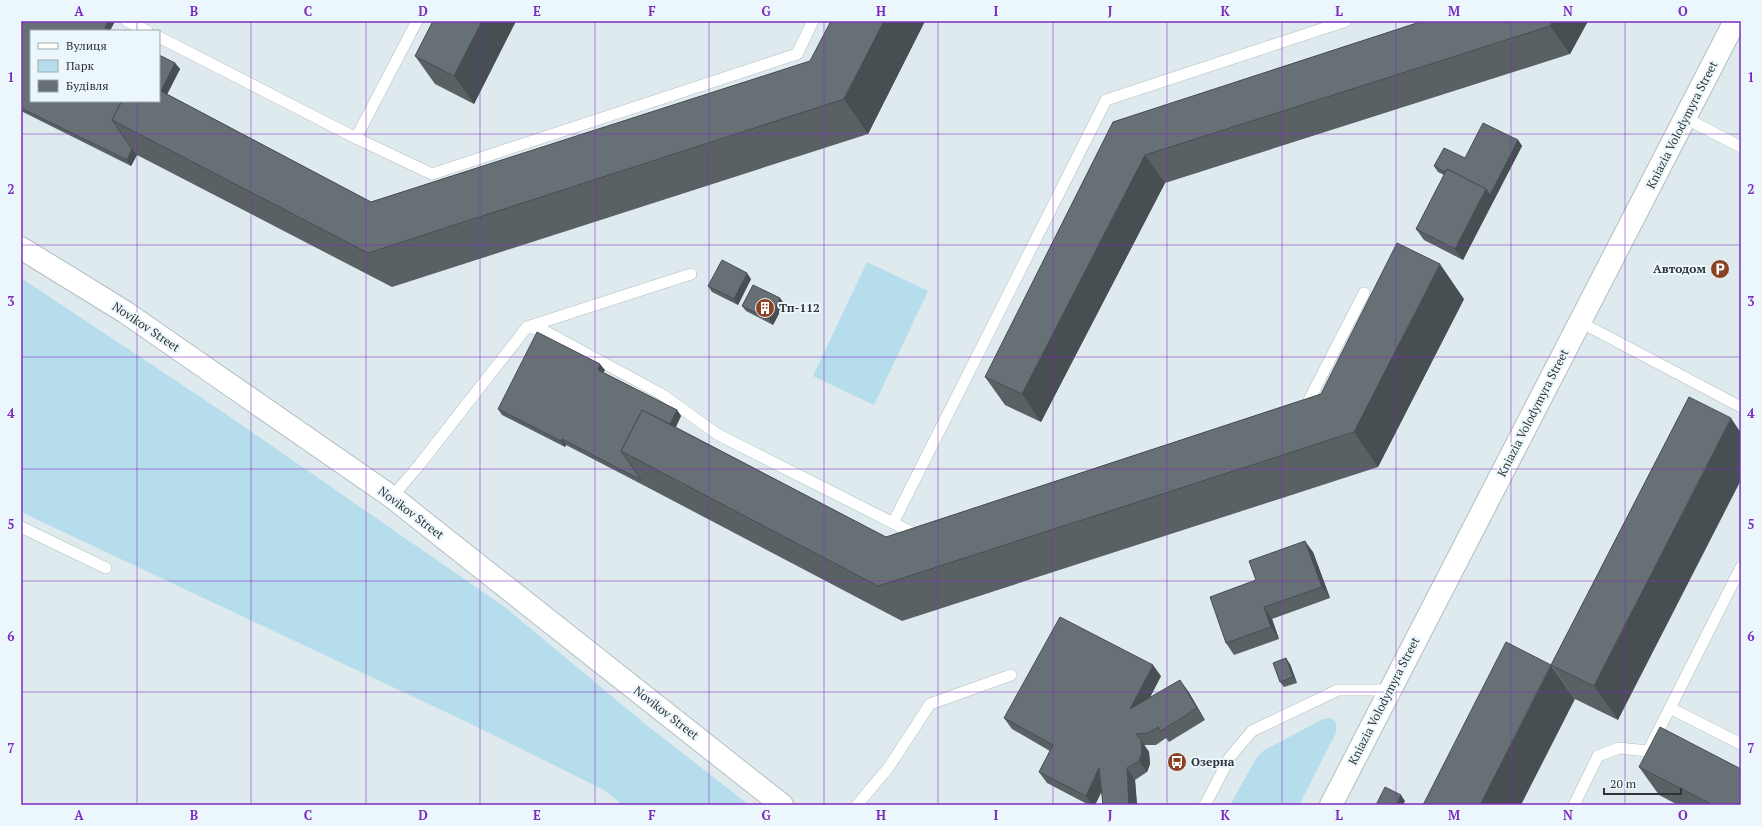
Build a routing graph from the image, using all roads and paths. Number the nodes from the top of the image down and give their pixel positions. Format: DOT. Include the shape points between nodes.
graph roads {
  1 [pos="127,21"];
  2 [pos="417,21"];
  3 [pos="813,21"];
  4 [pos="1346,21"];
  5 [pos="1735,21"];
  6 [pos="145,30"];
  7 [pos="160,38"];
  8 [pos="1685,118"];
  9 [pos="356,138"];
  10 [pos="1741,147"];
  11 [pos="21,248"];
  12 [pos="691,274"];
  13 [pos="1364,293"];
  14 [pos="1580,322"];
  15 [pos="527,327"];
  16 [pos="1741,406"];
  17 [pos="1290,413"];
  18 [pos="392,497"];
  19 [pos="893,523"];
  20 [pos="21,527"];
  21 [pos="927,540"];
  22 [pos="1741,567"];
  23 [pos="106,568"];
  24 [pos="1012,675"];
  25 [pos="1390,690"];
  26 [pos="1670,708"];
  27 [pos="1741,744"];
  28 [pos="782,805"];
  29 [pos="857,805"];
  30 [pos="1205,805"];
  31 [pos="1331,805"];
  32 [pos="1574,805"];
  1 -- 6 [label="lane"];
  2 -- 9 [label="lane"];
  3 -- 9 [label="lane" via="797,54 432,174"];
  4 -- 19 [label="lane" via="1106,100"];
  5 -- 8 [label="main road, Kniazia Volodymyra Street"];
  7 -- 9 [label="lane"];
  8 -- 10 [label="lane"];
  8 -- 14 [label="main road, Kniazia Volodymyra Street"];
  11 -- 18 [label="main road, Novikov Street" via="125,312"];
  12 -- 15 [label="lane"];
  13 -- 17 [label="lane" via="1305,408"];
  14 -- 16 [label="lane"];
  14 -- 25 [label="main road, Kniazia Volodymyra Street"];
  15 -- 18 [label="lane"];
  15 -- 19 [label="lane" via="543,330 663,395 717,434"];
  18 -- 28 [label="main road, Novikov Street"];
  19 -- 21 [label="lane"];
  20 -- 23 [label="lane"];
  22 -- 26 [label="lane"];
  24 -- 29 [label="lane" via="930,704 889,767"];
  25 -- 30 [label="lane" via="1338,690 1252,731 1230,756"];
  25 -- 31 [label="main road, Kniazia Volodymyra Street"];
  26 -- 27 [label="lane"];
  26 -- 32 [label="lane" via="1648,751 1619,748 1598,756"];
}
